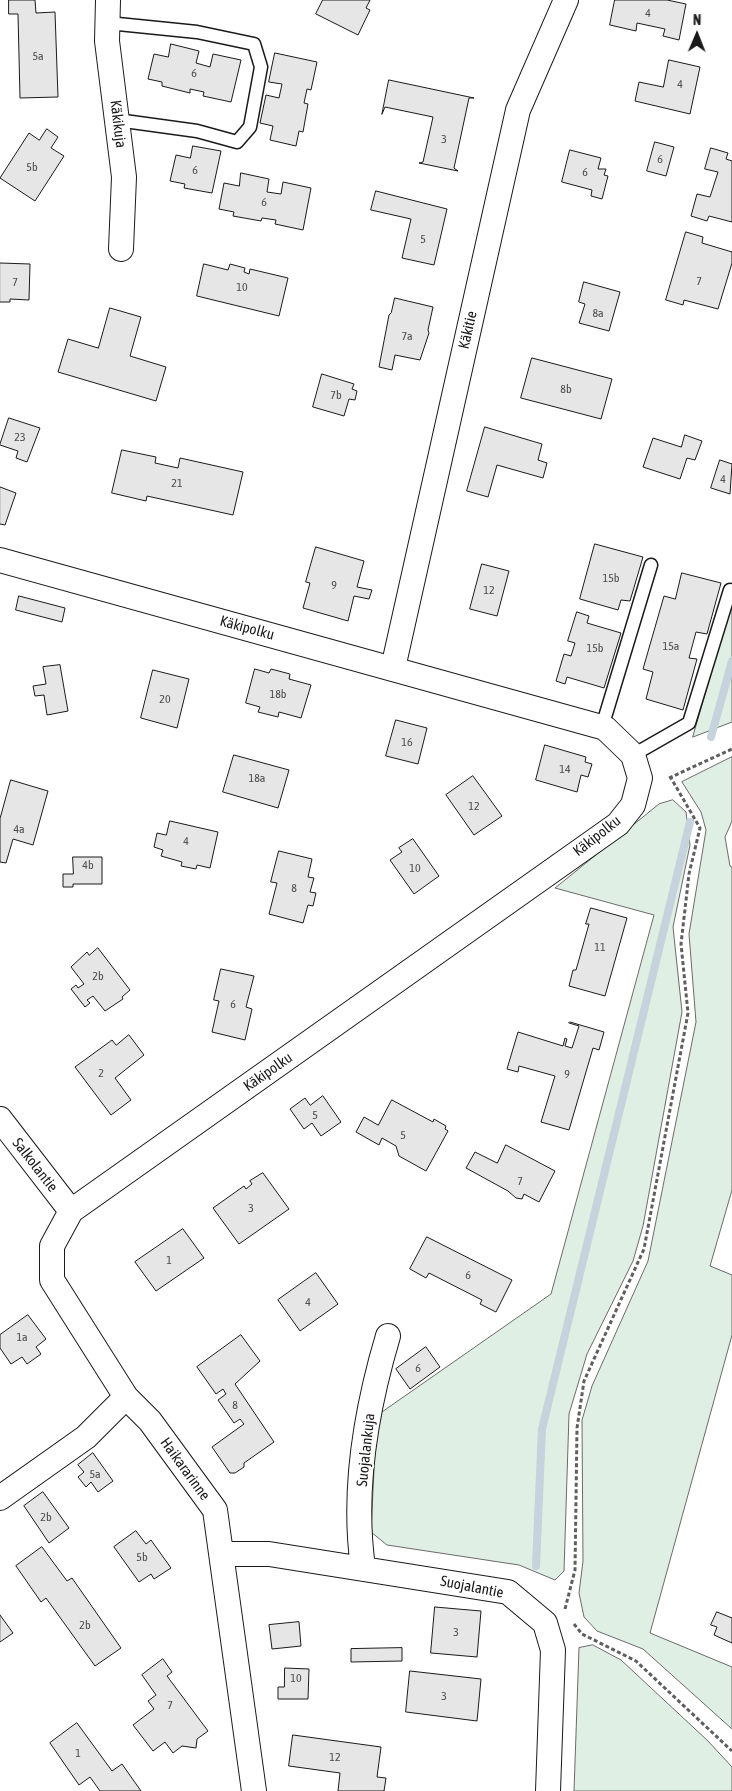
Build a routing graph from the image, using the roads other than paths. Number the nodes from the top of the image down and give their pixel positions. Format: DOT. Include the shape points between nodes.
graph roads {
  1 [pos="566,0"];
  2 [pos="108,12"];
  3 [pos="117,120"];
  4 [pos="121,249"];
  5 [pos="0,560"];
  6 [pos="652,565"];
  7 [pos="730,590"];
  8 [pos="393,668"];
  9 [pos="602,727"];
  10 [pos="633,755"];
  11 [pos="0,1119"];
  12 [pos="71,1211"];
  13 [pos="388,1336"];
  14 [pos="126,1397"];
  15 [pos="0,1498"];
  16 [pos="222,1554"];
  17 [pos="363,1567"];
  18 [pos="254,1791"];
  19 [pos="548,1791"];
  1 -- 8 [label="street, Käkitie" via="518,110"];
  2 -- 3 [label="street, Käkikuja" via="107,41"];
  2 -- 3 [label="lane" via="254,44 261,68 250,127 237,142 197,132"];
  3 -- 4 [label="street, Käkikuja" via="124,177"];
  5 -- 8 [label="street, Käkipolku"];
  6 -- 9 [label="lane"];
  7 -- 10 [label="lane" via="688,723"];
  8 -- 9 [label="street, Käkipolku"];
  9 -- 10 [label="street, Käkipolku"];
  10 -- 12 [label="street, Käkipolku" via="640,778 634,805 618,824"];
  11 -- 12 [label="street, Salkolantie"];
  12 -- 14 [label="street, Haikararinne" via="52,1246 52,1280"];
  13 -- 17 [label="street, Suojalankuja" via="373,1389 362,1461 360,1548"];
  14 -- 15 [label="street" via="86,1437"];
  14 -- 16 [label="street, Haikararinne" via="150,1421 215,1510"];
  16 -- 17 [label="street, Suojalantie" via="269,1554"];
  16 -- 18 [label="street, Haikararinne"];
  17 -- 19 [label="street, Suojalantie" via="508,1592 554,1618"];
}
